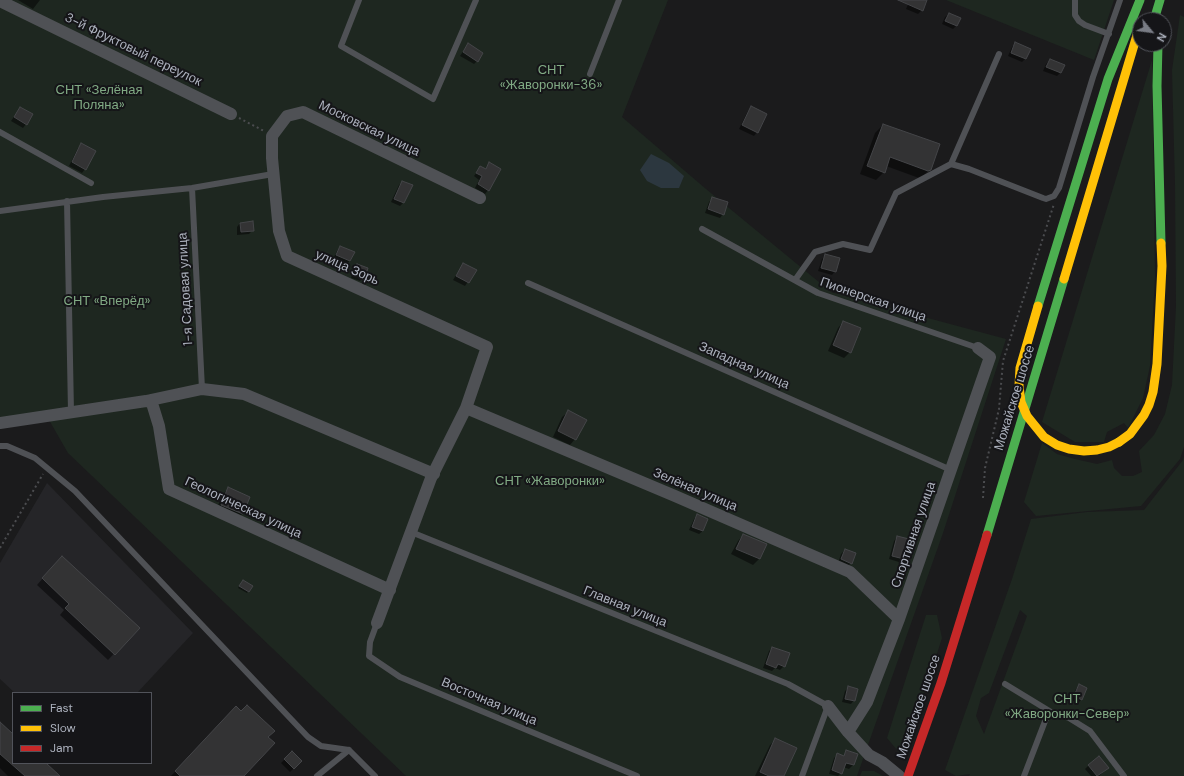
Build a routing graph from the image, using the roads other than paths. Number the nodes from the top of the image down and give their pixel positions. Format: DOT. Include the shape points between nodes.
graph roads {
  1 [pos="359,0"];
  2 [pos="476,0"];
  3 [pos="620,0"];
  4 [pos="1075,0"];
  5 [pos="1120,0"];
  6 [pos="1140,0"];
  7 [pos="1148,0"];
  8 [pos="1160,0"];
  9 [pos="1165,0"];
  10 [pos="0,1"];
  11 [pos="1135,12"];
  12 [pos="1144,12"];
  13 [pos="1156,12"];
  14 [pos="1163,12"];
  15 [pos="1132,20"];
  16 [pos="1109,34"];
  17 [pos="1132,52"];
  18 [pos="1158,52"];
  19 [pos="999,54"];
  20 [pos="590,74"];
  21 [pos="231,114"];
  22 [pos="0,132"];
  23 [pos="272,158"];
  24 [pos="951,164"];
  25 [pos="274,174"];
  26 [pos="92,183"];
  27 [pos="192,188"];
  28 [pos="480,198"];
  29 [pos="67,201"];
  30 [pos="0,211"];
  31 [pos="702,229"];
  32 [pos="795,280"];
  33 [pos="528,283"];
  34 [pos="978,348"];
  35 [pos="202,389"];
  36 [pos="151,400"];
  37 [pos="466,408"];
  38 [pos="71,412"];
  39 [pos="1036,412"];
  40 [pos="0,423"];
  41 [pos="1030,435"];
  42 [pos="0,446"];
  43 [pos="951,470"];
  44 [pos="434,474"];
  45 [pos="411,532"];
  46 [pos="390,590"];
  47 [pos="900,619"];
  48 [pos="377,623"];
  49 [pos="1005,684"];
  50 [pos="828,706"];
  51 [pos="1051,712"];
  52 [pos="848,732"];
  53 [pos="349,750"];
  54 [pos="318,776"];
  55 [pos="375,776"];
  56 [pos="637,776"];
  57 [pos="802,776"];
  58 [pos="899,776"];
  59 [pos="908,776"];
  60 [pos="1024,776"];
  61 [pos="1124,776"];
  1 -- 2 [label="lane" via="341,46 433,99"];
  3 -- 20 [label="lane"];
  4 -- 16 [label="lane" via="1075,15 1079,21"];
  5 -- 16 [label="lane"];
  6 -- 11 [label="main road, bridge"];
  7 -- 12 [label="main road"];
  8 -- 13 [label="main road"];
  9 -- 14 [label="main road"];
  10 -- 21 [label="street, 3-й Фруктовый переулок"];
  15 -- 18 [label="main road, bridge" via="1108,79 1020,368 1021,402 1027,416 1044,437 1069,450 1097,450 1119,442 1130,434 1144,415 1153,392 1162,266"];
  16 -- 24 [label="lane" via="1059,188 1054,196 1046,199"];
  17 -- 59 [label="main road, Можайское шоссе" via="970,593"];
  19 -- 24 [label="lane"];
  22 -- 26 [label="lane"];
  23 -- 25 [label="street, улица Зорь"];
  23 -- 28 [label="street, Московская улица" via="272,136 287,116 303,112"];
  24 -- 32 [label="lane" via="896,193 870,250 843,244 815,252"];
  25 -- 27 [label="lane"];
  25 -- 37 [label="street, улица Зорь" via="278,231 287,256 487,347"];
  27 -- 29 [label="lane"];
  27 -- 35 [label="lane, 1-я Садовая улица"];
  29 -- 30 [label="lane"];
  29 -- 38 [label="lane"];
  31 -- 32 [label="lane, Пионерская улица"];
  32 -- 34 [label="lane, Пионерская улица" via="818,293"];
  33 -- 43 [label="lane, Западная улица"];
  34 -- 43 [label="street, Спортивная улица" via="990,357"];
  35 -- 36 [label="street"];
  35 -- 44 [label="street" via="244,394"];
  36 -- 38 [label="street"];
  36 -- 46 [label="street, Геологическая улица" via="159,426 169,489"];
  37 -- 44 [label="street"];
  37 -- 47 [label="street, Зелёная улица" via="850,572"];
  38 -- 40 [label="street"];
  39 -- 41 [label="main road, Можайское шоссе"];
  42 -- 53 [label="lane" via="7,446 35,458 75,491 308,737 321,746"];
  43 -- 47 [label="street, Спортивная улица"];
  44 -- 45 [label="street"];
  45 -- 46 [label="street"];
  45 -- 50 [label="lane, Главная улица" via="788,684"];
  46 -- 48 [label="street"];
  47 -- 52 [label="street, Спортивная улица" via="867,702"];
  48 -- 56 [label="lane, Восточная улица" via="370,642 369,656 400,677"];
  49 -- 51 [label="lane"];
  50 -- 52 [label="street"];
  50 -- 57 [label="lane"];
  51 -- 60 [label="lane" via="1047,716"];
  51 -- 61 [label="lane" via="1069,718 1090,731"];
  52 -- 58 [label="street" via="869,755"];
  53 -- 54 [label="lane"];
  53 -- 55 [label="lane"];
}
